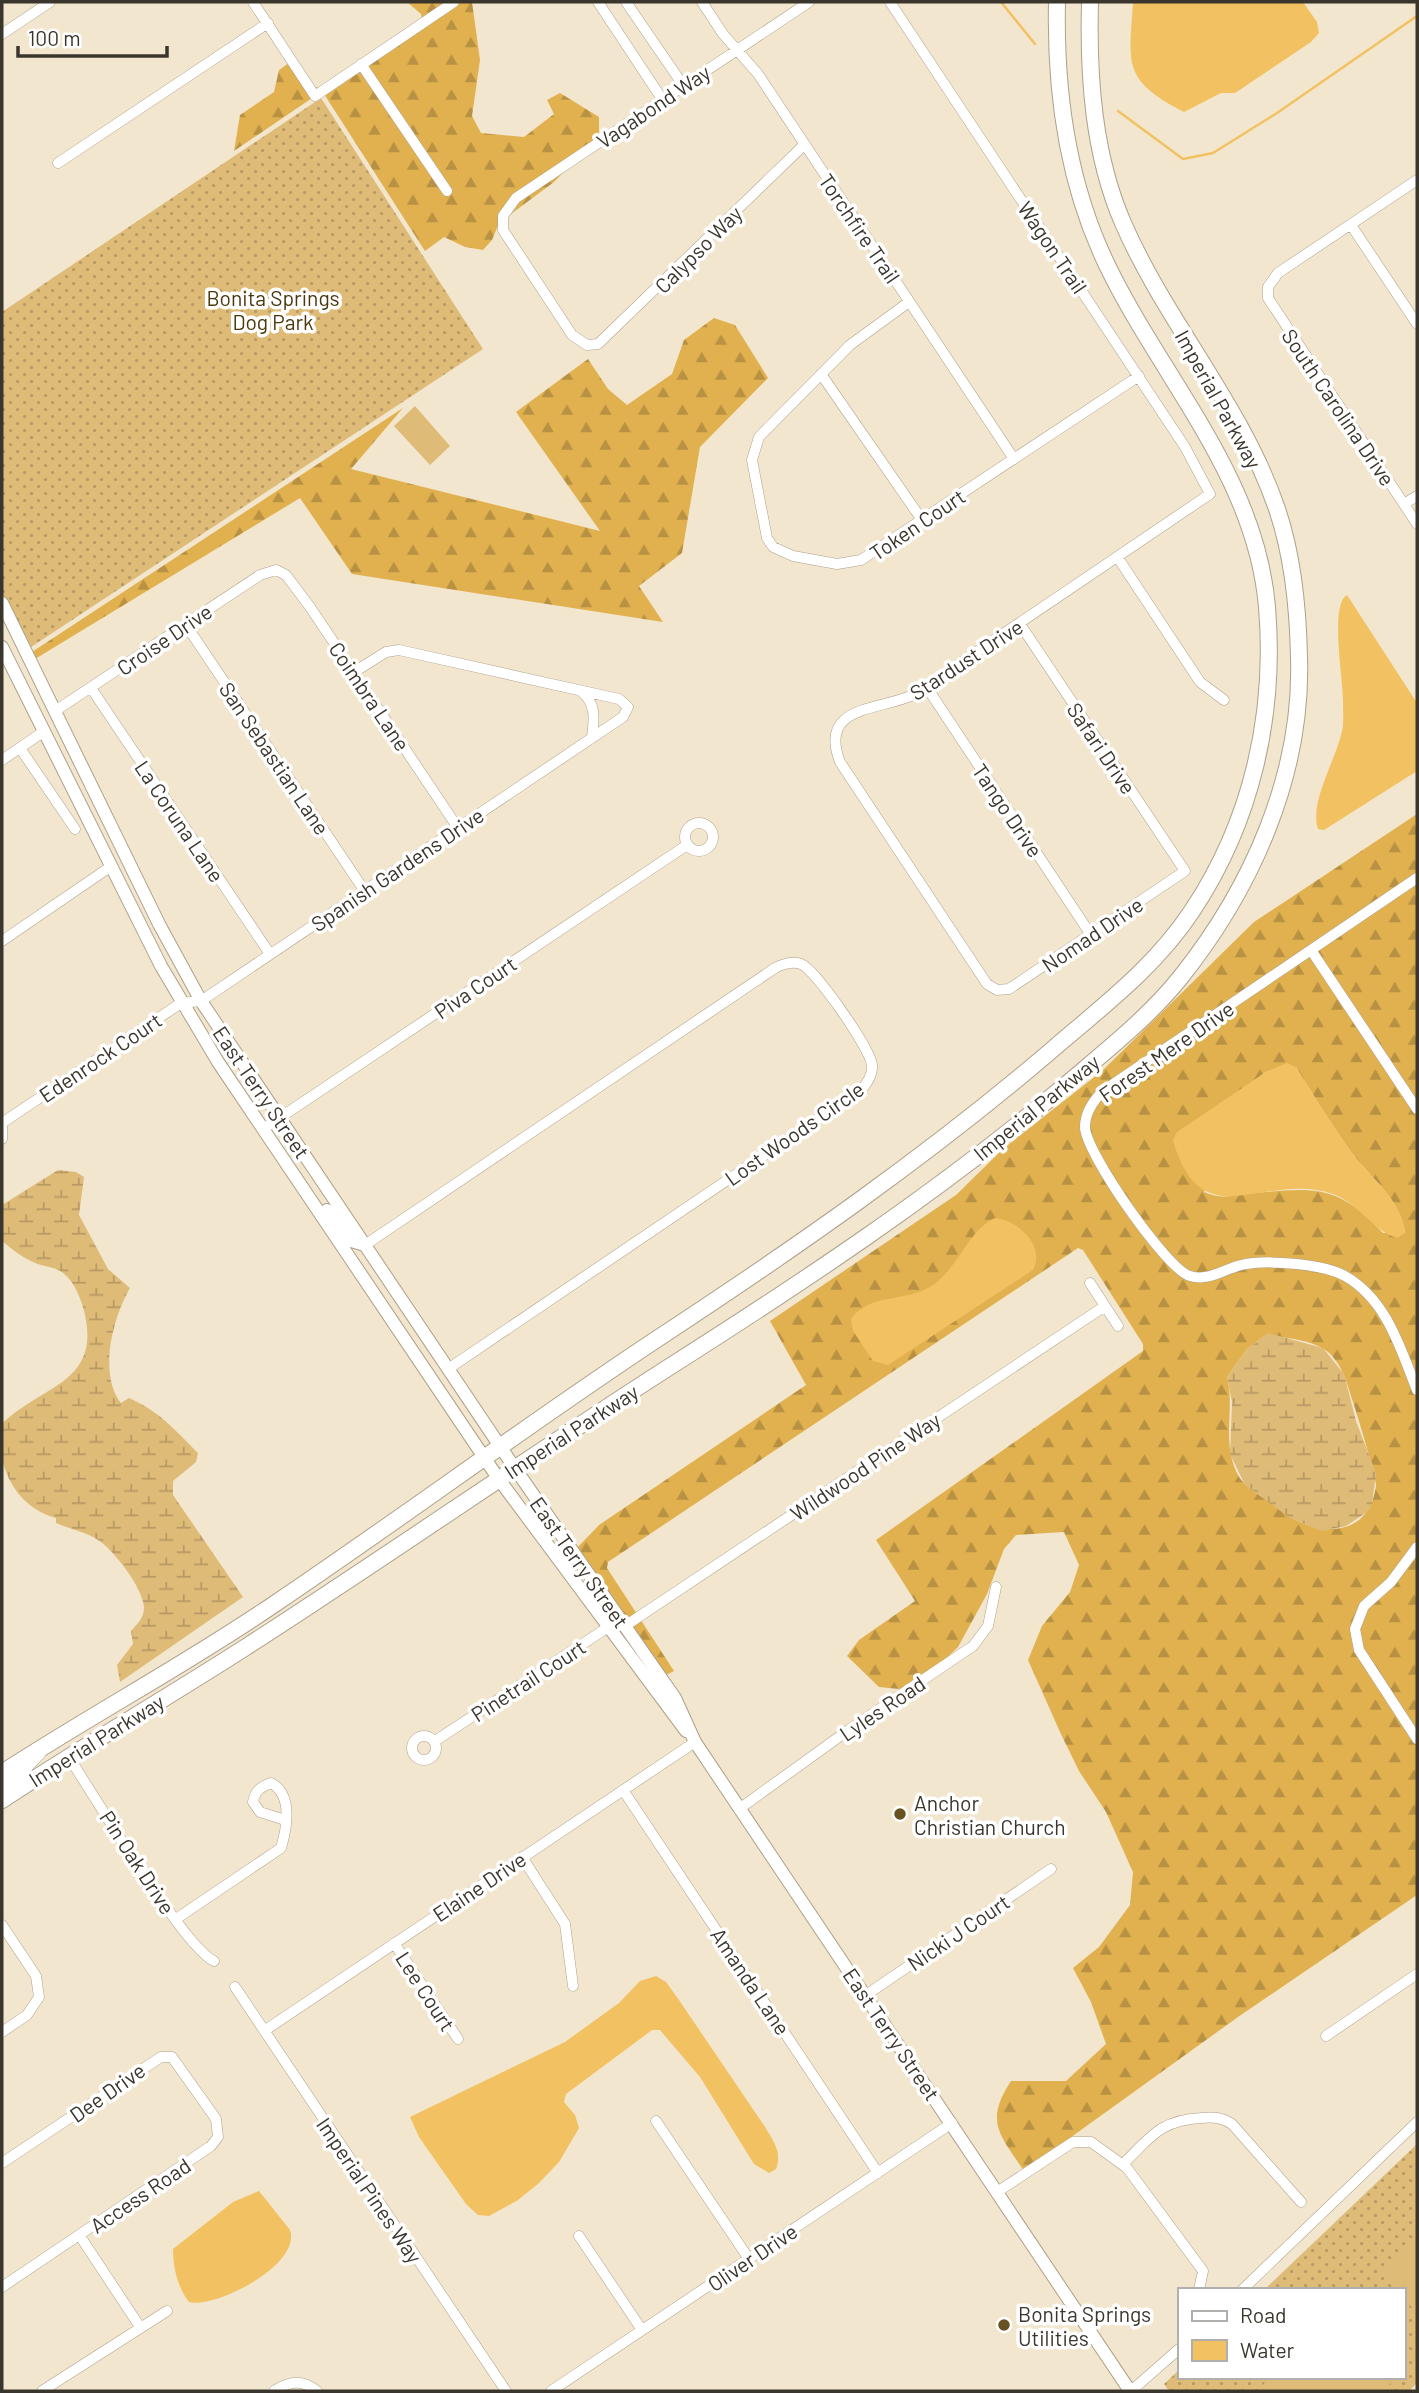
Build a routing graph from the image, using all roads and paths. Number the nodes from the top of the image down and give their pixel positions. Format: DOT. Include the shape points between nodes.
graph roads {
  1 [pos="50,2"];
  2 [pos="253,2"];
  3 [pos="454,2"];
  4 [pos="598,2"];
  5 [pos="626,2"];
  6 [pos="702,2"];
  7 [pos="810,2"];
  8 [pos="890,2"];
  9 [pos="1057,2"];
  10 [pos="1090,2"];
  11 [pos="268,23"];
  12 [pos="2,34"];
  13 [pos="739,49"];
  14 [pos="361,64"];
  15 [pos="682,85"];
  16 [pos="662,99"];
  17 [pos="804,145"];
  18 [pos="58,163"];
  19 [pos="1417,180"];
  20 [pos="447,191"];
  21 [pos="1352,225"];
  22 [pos="909,302"];
  23 [pos="1417,324"];
  24 [pos="587,345"];
  25 [pos="821,374"];
  26 [pos="1139,376"];
  27 [pos="1014,459"];
  28 [pos="1210,494"];
  29 [pos="1417,496"];
  30 [pos="1405,504"];
  31 [pos="922,520"];
  32 [pos="1417,524"];
  33 [pos="1118,558"];
  34 [pos="276,570"];
  35 [pos="2,603"];
  36 [pos="1020,624"];
  37 [pos="186,625"];
  38 [pos="2,648"];
  39 [pos="354,672"];
  40 [pos="926,686"];
  41 [pos="91,688"];
  42 [pos="581,691"];
  43 [pos="1224,700"];
  44 [pos="55,711"];
  45 [pos="43,732"];
  46 [pos="592,738"];
  47 [pos="20,748"];
  48 [pos="2,760"];
  49 [pos="458,828"];
  50 [pos="75,830"];
  51 [pos="687,845"];
  52 [pos="110,867"];
  53 [pos="1185,871"];
  54 [pos="1417,878"];
  55 [pos="364,890"];
  56 [pos="1091,934"];
  57 [pos="2,941"];
  58 [pos="1311,950"];
  59 [pos="270,954"];
  60 [pos="997,990"];
  61 [pos="201,1000"];
  62 [pos="181,1003"];
  63 [pos="1417,1109"];
  64 [pos="279,1119"];
  65 [pos="2,1125"];
  66 [pos="263,1129"];
  67 [pos="2,1139"];
  68 [pos="286,1163"];
  69 [pos="365,1245"];
  70 [pos="1090,1283"];
  71 [pos="1105,1306"];
  72 [pos="1118,1326"];
  73 [pos="448,1369"];
  74 [pos="1417,1390"];
  75 [pos="501,1447"];
  76 [pos="485,1458"];
  77 [pos="514,1467"];
  78 [pos="498,1478"];
  79 [pos="1417,1547"];
  80 [pos="996,1587"];
  81 [pos="623,1623"];
  82 [pos="608,1627"];
  83 [pos="1417,1739"];
  84 [pos="50,1741"];
  85 [pos="435,1741"];
  86 [pos="695,1742"];
  87 [pos="68,1756"];
  88 [pos="2,1773"];
  89 [pos="2,1786"];
  90 [pos="623,1790"];
  91 [pos="2,1800"];
  92 [pos="739,1809"];
  93 [pos="285,1820"];
  94 [pos="522,1857"];
  95 [pos="1051,1869"];
  96 [pos="176,1919"];
  97 [pos="2,1925"];
  98 [pos="394,1943"];
  99 [pos="214,1961"];
  100 [pos="1417,1974"];
  101 [pos="573,1986"];
  102 [pos="235,1987"];
  103 [pos="866,1995"];
  104 [pos="264,2031"];
  105 [pos="2,2032"];
  106 [pos="1326,2036"];
  107 [pos="458,2039"];
  108 [pos="656,2121"];
  109 [pos="1417,2122"];
  110 [pos="952,2123"];
  111 [pos="218,2137"];
  112 [pos="2,2163"];
  113 [pos="1123,2164"];
  114 [pos="878,2172"];
  115 [pos="997,2192"];
  116 [pos="1301,2202"];
  117 [pos="80,2236"];
  118 [pos="579,2236"];
  119 [pos="750,2259"];
  120 [pos="2,2287"];
  121 [pos="1199,2288"];
  122 [pos="1244,2288"];
  123 [pos="167,2311"];
  124 [pos="140,2327"];
  125 [pos="642,2330"];
  126 [pos="1178,2351"];
  127 [pos="42,2391"];
  128 [pos="274,2391"];
  129 [pos="317,2391"];
  130 [pos="506,2391"];
  131 [pos="551,2391"];
  132 [pos="1130,2391"];
  1 -- 12 [label="street"];
  2 -- 11 [label="street"];
  3 -- 14 [label="street"];
  4 -- 16 [label="street"];
  5 -- 15 [label="street"];
  6 -- 13 [label="street, Torchfire Trail"];
  7 -- 13 [label="street, Vagabond Way"];
  8 -- 26 [label="street, Wagon Trail"];
  9 -- 75 [label="main road, Imperial Parkway" via="1063,121 1080,193 1106,262 1223,461 1248,518 1266,600 1270,681 1258,755 1238,828 1193,910 1151,966 995,1098 862,1200"];
  10 -- 77 [label="main road, Imperial Parkway" via="1088,60 1098,136 1120,218 1158,295 1246,437 1277,509 1295,587 1300,665 1289,760 1262,847 1220,925 1174,985 1014,1129 842,1255"];
  11 -- 14 [label="street" via="315,96"];
  11 -- 18 [label="street"];
  13 -- 15 [label="street, Vagabond Way"];
  13 -- 17 [label="street, Torchfire Trail"];
  14 -- 20 [label="street"];
  15 -- 16 [label="street, Vagabond Way"];
  16 -- 24 [label="street, Vagabond Way" via="516,198 503,216 503,230 526,267 572,335"];
  17 -- 22 [label="street, Torchfire Trail"];
  17 -- 24 [label="street, Calypso Way" via="607,338"];
  19 -- 21 [label="street"];
  21 -- 23 [label="street"];
  21 -- 30 [label="street, South Carolina Drive" via="1278,273 1268,288 1268,298"];
  22 -- 25 [label="street, Token Court" via="863,333"];
  22 -- 27 [label="street, Torchfire Trail"];
  25 -- 31 [label="street"];
  25 -- 31 [label="street, Token Court" via="753,448 761,511 773,547 793,556 849,564 861,561"];
  26 -- 27 [label="street, Token Court"];
  26 -- 28 [label="street, Wagon Trail" via="1198,467"];
  27 -- 31 [label="street, Token Court"];
  28 -- 33 [label="street, Stardust Drive"];
  29 -- 30 [label="street"];
  30 -- 32 [label="street, South Carolina Drive"];
  33 -- 36 [label="street, Stardust Drive"];
  33 -- 43 [label="street" via="1200,682"];
  34 -- 37 [label="street, Croise Drive" via="260,575"];
  34 -- 39 [label="street, Coimbra Lane" via="286,575"];
  35 -- 44 [label="street, East Terry Street"];
  36 -- 40 [label="street, Stardust Drive"];
  36 -- 53 [label="street, Safari Drive"];
  37 -- 41 [label="street, Croise Drive"];
  37 -- 55 [label="street, San Sebastian Lane"];
  38 -- 45 [label="street"];
  39 -- 42 [label="street, Spanish Gardens Drive" via="386,652 399,650"];
  39 -- 49 [label="street, Coimbra Lane"];
  40 -- 56 [label="street, Tango Drive"];
  40 -- 60 [label="street, Stardust Drive" via="902,700 857,710 846,717 835,738 835,751 987,984"];
  41 -- 44 [label="street, Croise Drive"];
  41 -- 59 [label="street, La Coruna Lane"];
  42 -- 46 [label="street" via="594,712"];
  42 -- 46 [label="street, Spanish Gardens Drive" via="619,699 628,707 623,717"];
  44 -- 61 [label="street, East Terry Street"];
  45 -- 47 [label="street"];
  45 -- 52 [label="street"];
  46 -- 49 [label="street, Spanish Gardens Drive"];
  47 -- 48 [label="street"];
  47 -- 50 [label="street"];
  49 -- 55 [label="street, Spanish Gardens Drive"];
  51 -- 64 [label="street, Piva Court"];
  52 -- 57 [label="street"];
  52 -- 62 [label="street"];
  53 -- 56 [label="street, Nomad Drive"];
  54 -- 58 [label="street, Forest Mere Drive"];
  55 -- 59 [label="street, Spanish Gardens Drive"];
  56 -- 60 [label="street, Nomad Drive" via="1009,989"];
  58 -- 63 [label="street"];
  58 -- 74 [label="street, Forest Mere Drive" via="1103,1091 1087,1113 1087,1141 1176,1270 1200,1278 1245,1264 1338,1272 1381,1309"];
  59 -- 61 [label="street, Spanish Gardens Drive"];
  61 -- 62 [label="street, Edenrock Court"];
  61 -- 64 [label="street, East Terry Street"];
  62 -- 65 [label="street, Edenrock Court"];
  62 -- 66 [label="street"];
  64 -- 66 [label="street, Piva Court"];
  64 -- 69 [label="street, East Terry Street"];
  65 -- 67 [label="street, Edenrock Court"];
  66 -- 68 [label="street"];
  68 -- 69 [label="street" via="305,1178 351,1241"];
  68 -- 76 [label="street"];
  69 -- 73 [label="street, East Terry Street"];
  69 -- 73 [label="street, Lost Woods Circle" via="775,968 787,963 811,970 848,1022 872,1065 862,1089"];
  70 -- 71 [label="street"];
  71 -- 72 [label="street"];
  71 -- 81 [label="street, Wildwood Pine Way"];
  73 -- 75 [label="street, East Terry Street"];
  75 -- 76 [label="main road, Imperial Parkway"];
  75 -- 77 [label="street, East Terry Street"];
  76 -- 78 [label="street"];
  76 -- 84 [label="main road, Imperial Parkway" via="206,1650"];
  77 -- 78 [label="main road, Imperial Parkway"];
  77 -- 81 [label="street, East Terry Street"];
  78 -- 82 [label="street"];
  78 -- 87 [label="main road, Imperial Parkway" via="248,1646"];
  79 -- 83 [label="street" via="1391,1582 1364,1606 1355,1629 1359,1650"];
  80 -- 92 [label="street, Lyles Road" via="988,1626 973,1646"];
  81 -- 82 [label="street, Pinetrail Court"];
  81 -- 86 [label="street, East Terry Street" via="675,1698"];
  82 -- 85 [label="street, Pinetrail Court"];
  82 -- 86 [label="street"];
  84 -- 88 [label="main road, Imperial Parkway"];
  84 -- 89 [label="street, Imperial Parkway" via="23,1772"];
  86 -- 90 [label="street, Elaine Drive"];
  86 -- 92 [label="street, East Terry Street"];
  87 -- 91 [label="main road, Imperial Parkway"];
  87 -- 96 [label="street, Pin Oak Drive"];
  90 -- 94 [label="street, Elaine Drive"];
  90 -- 114 [label="street, Amanda Lane"];
  92 -- 103 [label="street, East Terry Street"];
  93 -- 96 [label="street" via="281,1848"];
  94 -- 98 [label="street, Elaine Drive"];
  94 -- 101 [label="street" via="565,1924"];
  95 -- 103 [label="street, Nicki J Court"];
  96 -- 99 [label="street, Pin Oak Drive" via="202,1955"];
  97 -- 105 [label="street" via="39,1986 35,2006"];
  98 -- 104 [label="street, Elaine Drive"];
  98 -- 107 [label="street, Lee Court"];
  100 -- 106 [label="street"];
  102 -- 104 [label="street, Imperial Pines Way"];
  103 -- 110 [label="street, East Terry Street"];
  104 -- 130 [label="street, Imperial Pines Way"];
  108 -- 119 [label="street"];
  109 -- 122 [label="street"];
  110 -- 114 [label="street, Oliver Drive"];
  110 -- 115 [label="street, East Terry Street"];
  111 -- 112 [label="street, Dee Drive" via="216,2119 189,2077 172,2057 161,2057"];
  111 -- 117 [label="street, Access Road" via="192,2161"];
  113 -- 115 [label="street" via="1082,2140"];
  113 -- 116 [label="street" via="1176,2119 1218,2117 1232,2124"];
  113 -- 121 [label="street" via="1203,2272"];
  114 -- 119 [label="street, Oliver Drive"];
  115 -- 132 [label="street, East Terry Street"];
  117 -- 120 [label="street"];
  117 -- 124 [label="street, Access Road"];
  118 -- 125 [label="street"];
  119 -- 125 [label="street, Oliver Drive"];
  123 -- 124 [label="street"];
  124 -- 127 [label="street"];
  125 -- 131 [label="street, Oliver Drive"];
  126 -- 132 [label="street"];
  128 -- 129 [label="street" via="297,2382"];
}
